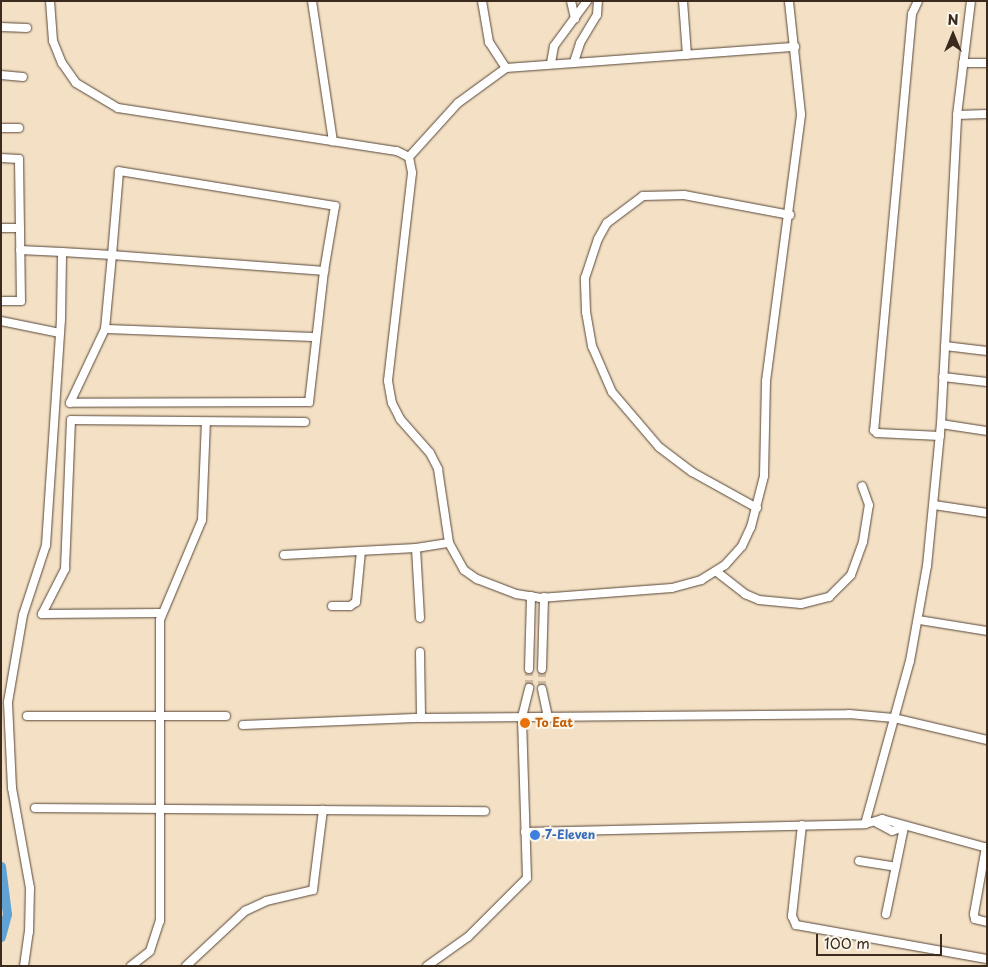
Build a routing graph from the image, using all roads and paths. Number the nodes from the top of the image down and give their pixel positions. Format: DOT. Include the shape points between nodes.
graph roads {
  1 [pos="50,1"];
  2 [pos="312,1"];
  3 [pos="482,1"];
  4 [pos="571,1"];
  5 [pos="587,1"];
  6 [pos="598,1"];
  7 [pos="683,1"];
  8 [pos="789,1"];
  9 [pos="918,1"];
  10 [pos="971,1"];
  11 [pos="575,19"];
  12 [pos="1,27"];
  13 [pos="28,28"];
  14 [pos="795,47"];
  15 [pos="687,55"];
  16 [pos="574,62"];
  17 [pos="550,63"];
  18 [pos="962,63"];
  19 [pos="987,63"];
  20 [pos="506,68"];
  21 [pos="1,75"];
  22 [pos="24,77"];
  23 [pos="957,114"];
  24 [pos="987,114"];
  25 [pos="1,128"];
  26 [pos="19,128"];
  27 [pos="333,140"];
  28 [pos="409,157"];
  29 [pos="1,158"];
  30 [pos="790,215"];
  31 [pos="1,228"];
  32 [pos="20,228"];
  33 [pos="20,250"];
  34 [pos="62,252"];
  35 [pos="112,256"];
  36 [pos="324,271"];
  37 [pos="1,301"];
  38 [pos="1,321"];
  39 [pos="105,329"];
  40 [pos="60,333"];
  41 [pos="315,337"];
  42 [pos="945,346"];
  43 [pos="987,351"];
  44 [pos="943,377"];
  45 [pos="987,382"];
  46 [pos="206,422"];
  47 [pos="305,422"];
  48 [pos="941,424"];
  49 [pos="987,431"];
  50 [pos="940,436"];
  51 [pos="862,486"];
  52 [pos="934,505"];
  53 [pos="757,508"];
  54 [pos="987,513"];
  55 [pos="449,543"];
  56 [pos="416,548"];
  57 [pos="361,551"];
  58 [pos="284,555"];
  59 [pos="717,572"];
  60 [pos="531,596"];
  61 [pos="544,597"];
  62 [pos="332,606"];
  63 [pos="162,613"];
  64 [pos="420,618"];
  65 [pos="920,620"];
  66 [pos="987,631"];
  67 [pos="420,652"];
  68 [pos="529,668"];
  69 [pos="542,669"];
  70 [pos="529,688"];
  71 [pos="542,689"];
  72 [pos="27,716"];
  73 [pos="226,716"];
  74 [pos="160,717"];
  75 [pos="522,717"];
  76 [pos="421,718"];
  77 [pos="548,718"];
  78 [pos="894,718"];
  79 [pos="243,725"];
  80 [pos="987,740"];
  81 [pos="35,808"];
  82 [pos="160,809"];
  83 [pos="323,810"];
  84 [pos="485,811"];
  85 [pos="866,824"];
  86 [pos="802,825"];
  87 [pos="904,828"];
  88 [pos="525,832"];
  89 [pos="987,848"];
  90 [pos="859,861"];
  91 [pos="896,867"];
  92 [pos="886,914"];
  93 [pos="987,922"];
  94 [pos="987,959"];
  95 [pos="24,966"];
  96 [pos="131,966"];
  97 [pos="186,966"];
  98 [pos="427,966"];
  1 -- 27 [label="street" via="53,41 62,63 76,83 118,108"];
  2 -- 27 [label="street"];
  3 -- 20 [label="street" via="489,42"];
  4 -- 11 [label="street"];
  5 -- 11 [label="street"];
  6 -- 16 [label="street" via="597,15 580,43"];
  7 -- 15 [label="street"];
  8 -- 14 [label="street"];
  9 -- 50 [label="street" via="912,14 874,430 877,433"];
  10 -- 18 [label="street"];
  11 -- 17 [label="street" via="554,46"];
  12 -- 13 [label="street"];
  14 -- 15 [label="street"];
  14 -- 30 [label="street" via="801,114"];
  15 -- 16 [label="street"];
  16 -- 17 [label="street"];
  17 -- 20 [label="street"];
  18 -- 19 [label="street"];
  18 -- 23 [label="street"];
  20 -- 28 [label="street" via="458,102"];
  21 -- 22 [label="street"];
  23 -- 24 [label="street"];
  23 -- 42 [label="street"];
  25 -- 26 [label="street"];
  27 -- 28 [label="street" via="397,151"];
  28 -- 55 [label="street" via="412,173 388,381 392,403 400,419 430,453 438,469"];
  29 -- 32 [label="street" via="19,159"];
  30 -- 53 [label="street" via="766,381 764,476"];
  30 -- 53 [label="street" via="684,195 643,196 607,223 585,278 592,346 612,392 659,447 692,472"];
  31 -- 32 [label="street"];
  32 -- 33 [label="street"];
  33 -- 34 [label="street"];
  33 -- 37 [label="street" via="21,301"];
  34 -- 35 [label="street"];
  34 -- 40 [label="street"];
  35 -- 36 [label="street"];
  35 -- 36 [label="street" via="119,171 335,206"];
  35 -- 39 [label="street"];
  36 -- 41 [label="street"];
  38 -- 40 [label="street"];
  39 -- 41 [label="street"];
  39 -- 41 [label="street" via="70,403 310,402"];
  40 -- 95 [label="street" via="46,545 23,615 8,702 12,788 30,888"];
  42 -- 43 [label="street"];
  42 -- 44 [label="street"];
  44 -- 45 [label="street"];
  44 -- 48 [label="street"];
  46 -- 47 [label="street"];
  46 -- 63 [label="street" via="202,520"];
  46 -- 63 [label="street" via="71,420 64,569 42,614"];
  48 -- 49 [label="street"];
  48 -- 50 [label="street"];
  50 -- 52 [label="street"];
  51 -- 59 [label="street" via="869,505 863,542 851,575 829,597 801,604 759,600 745,594"];
  52 -- 54 [label="street"];
  52 -- 65 [label="street"];
  53 -- 59 [label="street" via="742,546"];
  55 -- 56 [label="street"];
  55 -- 60 [label="street" via="464,570 477,579"];
  56 -- 57 [label="street"];
  56 -- 64 [label="street"];
  57 -- 58 [label="street"];
  57 -- 62 [label="street" via="354,605"];
  59 -- 61 [label="street" via="672,588"];
  60 -- 61 [label="street"];
  60 -- 68 [label="street"];
  61 -- 69 [label="street"];
  63 -- 74 [label="street"];
  65 -- 66 [label="street"];
  65 -- 78 [label="street"];
  67 -- 76 [label="street"];
  70 -- 75 [label="street"];
  71 -- 77 [label="street"];
  72 -- 74 [label="street"];
  73 -- 74 [label="street"];
  74 -- 82 [label="street"];
  75 -- 76 [label="street"];
  75 -- 77 [label="street"];
  75 -- 88 [label="street"];
  76 -- 79 [label="street"];
  77 -- 78 [label="street" via="849,714"];
  78 -- 80 [label="street"];
  78 -- 85 [label="street"];
  81 -- 82 [label="street"];
  82 -- 83 [label="street"];
  82 -- 96 [label="street" via="160,921 150,951"];
  83 -- 84 [label="street"];
  83 -- 97 [label="street" via="313,890 266,901 245,911"];
  85 -- 86 [label="street"];
  85 -- 87 [label="street" via="882,819"];
  86 -- 88 [label="street"];
  86 -- 94 [label="street" via="792,916 796,925"];
  87 -- 89 [label="street"];
  87 -- 91 [label="street"];
  88 -- 98 [label="street" via="527,871 523,886 468,937"];
  89 -- 93 [label="street" via="974,914 975,919"];
  90 -- 91 [label="street"];
  91 -- 92 [label="street"];
}
